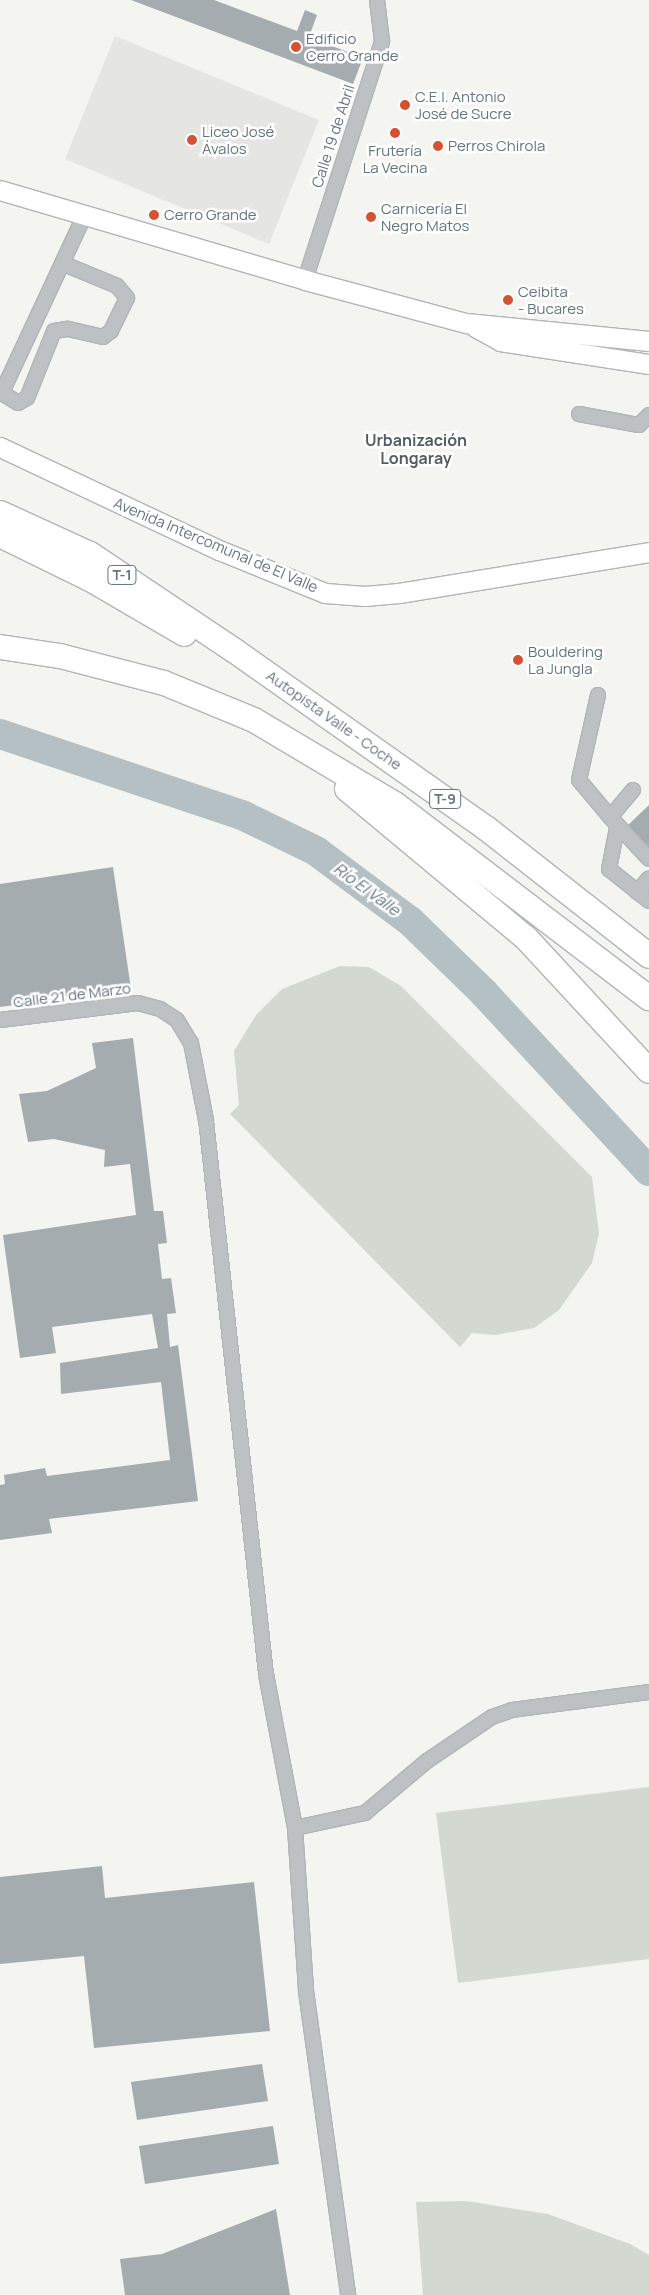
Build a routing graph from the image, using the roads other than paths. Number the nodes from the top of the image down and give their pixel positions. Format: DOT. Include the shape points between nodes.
graph roads {
  1 [pos="377,0"];
  2 [pos="4,193"];
  3 [pos="84,214"];
  4 [pos="64,264"];
  5 [pos="305,280"];
  6 [pos="466,322"];
  7 [pos="649,341"];
  8 [pos="649,364"];
  9 [pos="579,414"];
  10 [pos="649,415"];
  11 [pos="0,447"];
  12 [pos="0,513"];
  13 [pos="0,535"];
  14 [pos="649,552"];
  15 [pos="0,647"];
  16 [pos="235,651"];
  17 [pos="598,695"];
  18 [pos="290,740"];
  19 [pos="633,790"];
  20 [pos="614,822"];
  21 [pos="649,859"];
  22 [pos="649,878"];
  23 [pos="637,892"];
  24 [pos="649,901"];
  25 [pos="649,956"];
  26 [pos="649,998"];
  27 [pos="0,1020"];
  28 [pos="649,1071"];
  29 [pos="649,1692"];
  30 [pos="295,1828"];
  31 [pos="348,2295"];
  1 -- 5 [label="street, Calle 19 de Abril" via="382,41"];
  2 -- 3 [label="main road"];
  3 -- 4 [label="street"];
  3 -- 5 [label="main road"];
  4 -- 4 [label="street" via="118,286 127,298 111,331 103,337 60,328 54,331 27,398 18,403 5,395 4,388"];
  5 -- 6 [label="main road"];
  6 -- 7 [label="main road"];
  6 -- 8 [label="main road" via="500,341"];
  9 -- 10 [label="street" via="639,425"];
  11 -- 14 [label="main road, Avenida Intercomunal de El Valle" via="219,550 325,592 365,596 399,593"];
  12 -- 16 [label="highway, Autopista Valle - Coche / T-1" via="90,554"];
  13 -- 16 [label="highway" via="90,579 205,646"];
  15 -- 18 [label="highway, T-9" via="60,656 164,684 254,720"];
  16 -- 25 [label="highway, Autopista Valle - Coche / T-9" via="486,828"];
  17 -- 20 [label="street" via="579,780"];
  18 -- 26 [label="highway, T-9" via="395,804"];
  18 -- 28 [label="highway" via="526,938"];
  19 -- 20 [label="street"];
  20 -- 21 [label="street"];
  20 -- 23 [label="street" via="609,868"];
  22 -- 23 [label="street"];
  23 -- 24 [label="street"];
  27 -- 30 [label="street, Calle 21 de Marzo" via="138,1003 177,1020 191,1043 206,1120 266,1674"];
  29 -- 30 [label="street" via="512,1710 492,1717 427,1762 364,1813"];
  30 -- 31 [label="street" via="306,1991"];
}
